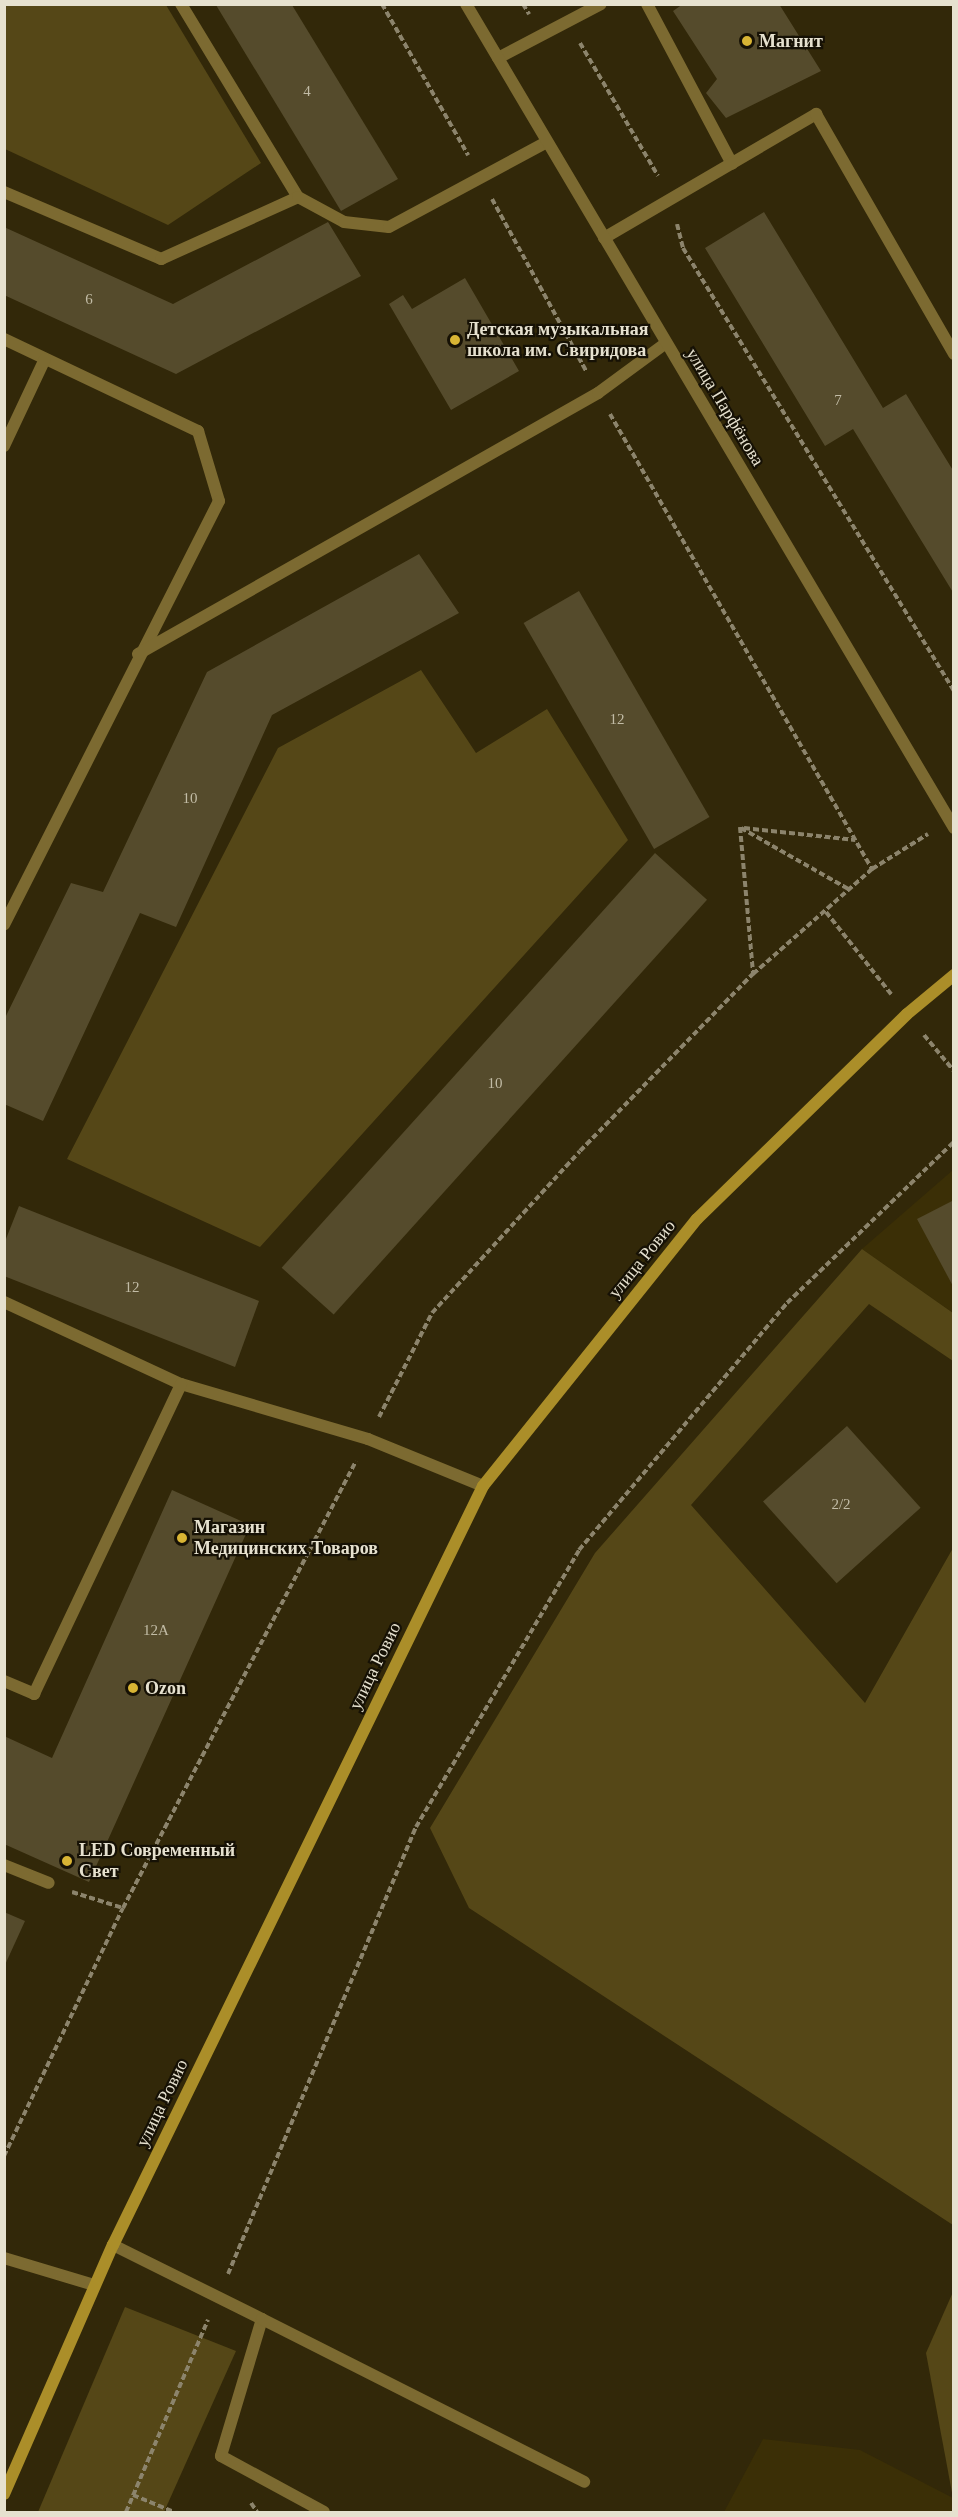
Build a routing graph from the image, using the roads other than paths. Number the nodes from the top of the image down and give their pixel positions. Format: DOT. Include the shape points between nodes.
graph roads {
  1 [pos="181,4"];
  2 [pos="466,4"];
  3 [pos="601,4"];
  4 [pos="647,4"];
  5 [pos="498,58"];
  6 [pos="547,142"];
  7 [pos="732,164"];
  8 [pos="4,192"];
  9 [pos="298,196"];
  10 [pos="603,238"];
  11 [pos="4,339"];
  12 [pos="666,343"];
  13 [pos="954,354"];
  14 [pos="45,359"];
  15 [pos="4,446"];
  16 [pos="138,654"];
  17 [pos="951,825"];
  18 [pos="4,925"];
  19 [pos="954,975"];
  20 [pos="4,1302"];
  21 [pos="181,1384"];
  22 [pos="483,1486"];
  23 [pos="4,1681"];
  24 [pos="4,1865"];
  25 [pos="50,1883"];
  26 [pos="113,2245"];
  27 [pos="4,2258"];
  28 [pos="94,2285"];
  29 [pos="262,2319"];
  30 [pos="584,2482"];
  31 [pos="4,2494"];
  32 [pos="324,2512"];
  1 -- 9 [label="street"];
  2 -- 5 [label="street, улица Парфёнова"];
  3 -- 5 [label="street"];
  4 -- 7 [label="street"];
  5 -- 6 [label="street, улица Парфёнова"];
  6 -- 9 [label="street" via="389,227 344,222"];
  6 -- 10 [label="street, улица Парфёнова"];
  7 -- 10 [label="street"];
  7 -- 13 [label="street" via="816,114"];
  8 -- 9 [label="street" via="161,259"];
  10 -- 12 [label="street, улица Парфёнова"];
  11 -- 14 [label="street"];
  12 -- 16 [label="street" via="598,393"];
  12 -- 17 [label="street, улица Парфёнова"];
  14 -- 15 [label="street"];
  14 -- 16 [label="street" via="198,431 219,501"];
  16 -- 18 [label="street"];
  19 -- 22 [label="main road, улица Ровио" via="907,1014 697,1219"];
  20 -- 21 [label="street"];
  21 -- 22 [label="street" via="368,1439"];
  21 -- 23 [label="street" via="34,1694"];
  22 -- 26 [label="main road, улица Ровио"];
  24 -- 25 [label="street"];
  26 -- 28 [label="main road, улица Ровио"];
  26 -- 29 [label="street"];
  27 -- 28 [label="street"];
  28 -- 31 [label="main road, улица Ровио"];
  29 -- 30 [label="street"];
  29 -- 32 [label="street" via="221,2456"];
}
